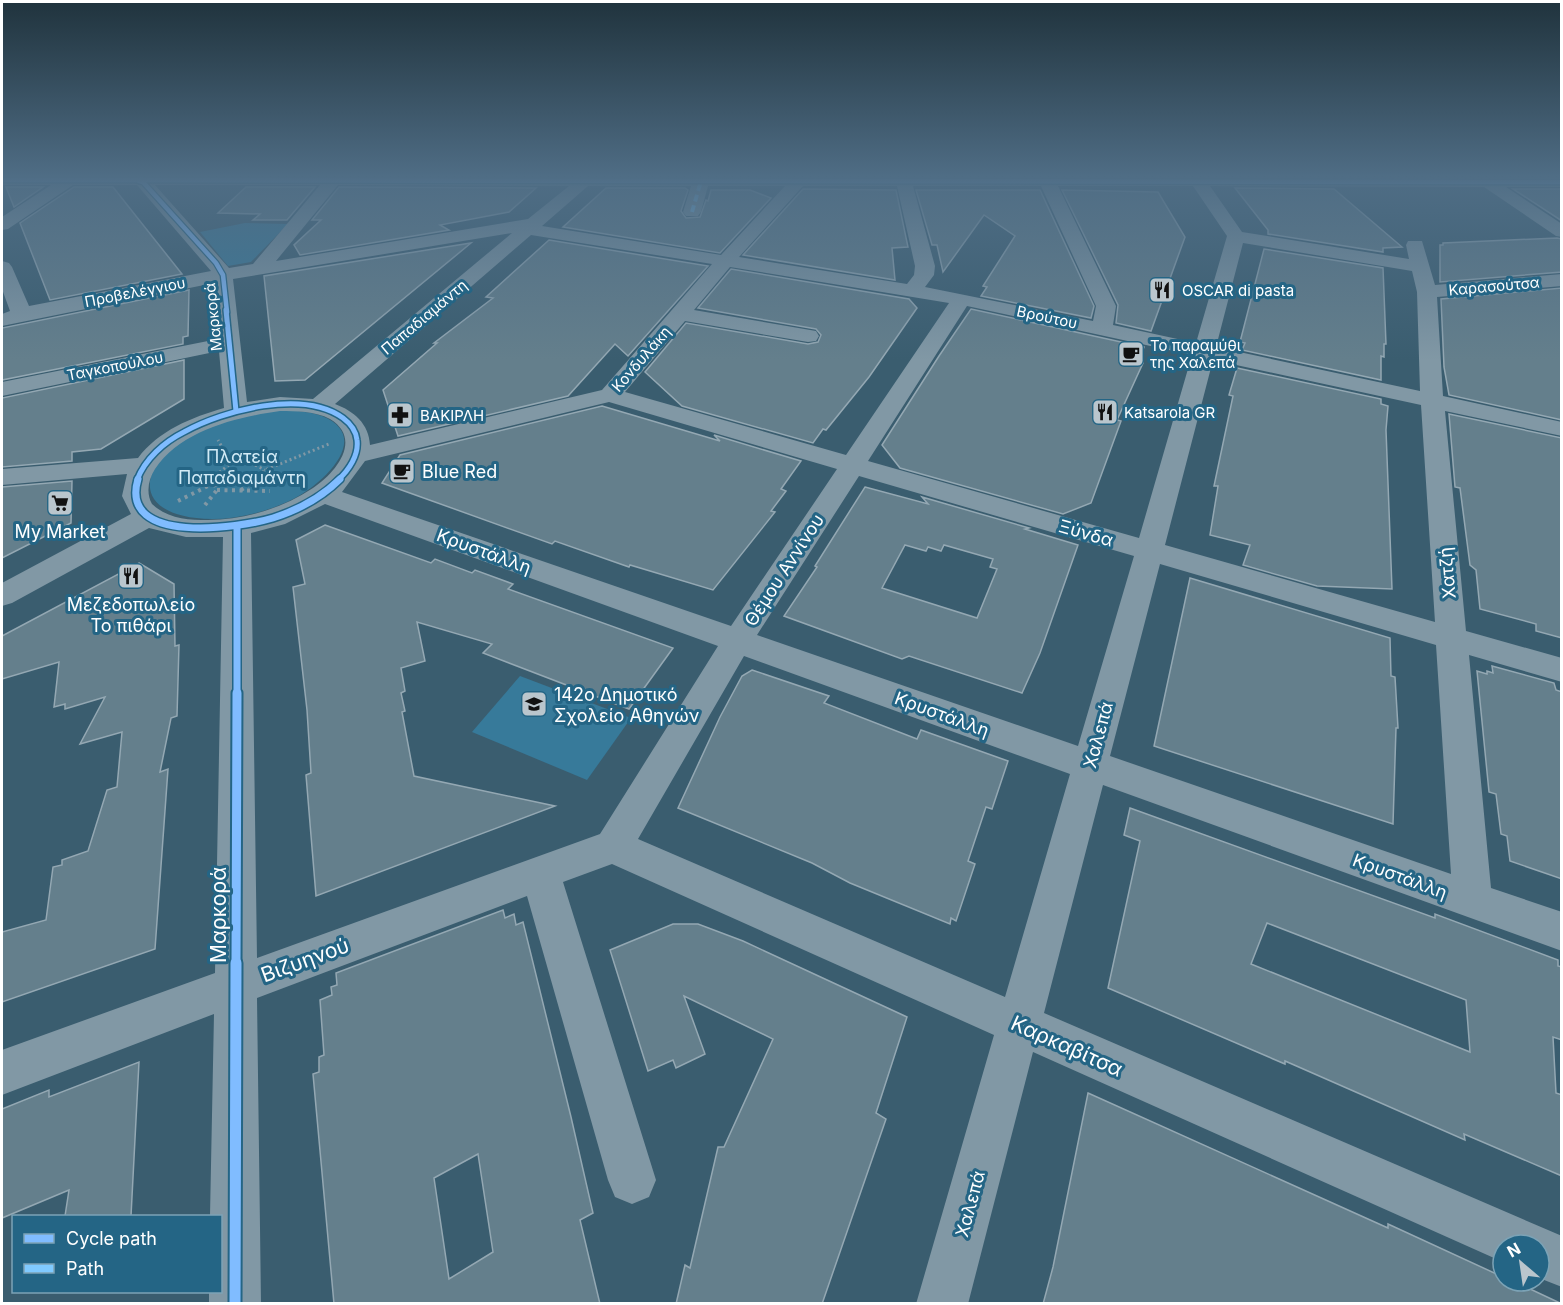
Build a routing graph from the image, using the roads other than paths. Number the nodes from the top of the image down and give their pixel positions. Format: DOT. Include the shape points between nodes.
graph roads {
  1 [pos="193,238"];
  2 [pos="285,238"];
  3 [pos="455,238"];
  4 [pos="516,238"];
  5 [pos="599,238"];
  6 [pos="747,238"];
  7 [pos="918,238"];
  8 [pos="1074,238"];
  9 [pos="1235,238"];
  10 [pos="1247,238"];
  11 [pos="727,260"];
  12 [pos="2,267"];
  13 [pos="1421,268"];
  14 [pos="259,269"];
  15 [pos="223,275"];
  16 [pos="1562,280"];
  17 [pos="914,289"];
  18 [pos="962,298"];
  19 [pos="22,314"];
  20 [pos="680,314"];
  21 [pos="2,320"];
  22 [pos="1102,328"];
  23 [pos="808,336"];
  24 [pos="229,343"];
  25 [pos="1204,352"];
  26 [pos="2,389"];
  27 [pos="610,395"];
  28 [pos="1432,401"];
  29 [pos="318,407"];
  30 [pos="236,411"];
  31 [pos="1562,429"];
  32 [pos="356,445"];
  33 [pos="144,465"];
  34 [pos="853,465"];
  35 [pos="2,477"];
  36 [pos="323,494"];
  37 [pos="239,509"];
  38 [pos="149,516"];
  39 [pos="1149,551"];
  40 [pos="2,596"];
  41 [pos="1453,639"];
  42 [pos="737,641"];
  43 [pos="1562,670"];
  44 [pos="1090,766"];
  45 [pos="613,846"];
  46 [pos="540,872"];
  47 [pos="1473,902"];
  48 [pos="1562,932"];
  49 [pos="236,985"];
  50 [pos="1019,1025"];
  51 [pos="2,1072"];
  52 [pos="632,1180"];
  53 [pos="1495,1233"];
  54 [pos="235,1304"];
  55 [pos="942,1304"];
  1 -- 15 [label="street, Μαρκορά"];
  2 -- 14 [label="street"];
  3 -- 14 [label="street, Προβελέγγιου"];
  4 -- 29 [label="street, Παπαδιαμάντη"];
  5 -- 11 [label="street, Βρούτου"];
  6 -- 11 [label="street, Κονδυλάκη"];
  7 -- 17 [label="street" via="925,266"];
  8 -- 22 [label="street" via="1106,306"];
  9 -- 25 [label="street, Χαλεπά"];
  10 -- 13 [label="street, Καρασούτσα"];
  11 -- 17 [label="street, Βρούτου"];
  11 -- 20 [label="street, Κονδυλάκη"];
  12 -- 19 [label="street"];
  13 -- 16 [label="street, Καρασούτσα"];
  13 -- 28 [label="street, Χατζή"];
  14 -- 15 [label="street, Προβελέγγιου"];
  15 -- 19 [label="street, Προβελέγγιου"];
  15 -- 24 [label="street, Μαρκορά"];
  17 -- 18 [label="street, Βρούτου"];
  18 -- 22 [label="street, Βρούτου"];
  18 -- 34 [label="street, Θέμου Αννίνου"];
  19 -- 21 [label="street, Προβελέγγιου"];
  20 -- 23 [label="street"];
  20 -- 27 [label="street, Κονδυλάκη"];
  22 -- 25 [label="street, Βρούτου"];
  24 -- 26 [label="street, Ταγκοπούλου"];
  24 -- 30 [label="street, Μαρκορά"];
  25 -- 28 [label="street, Βρούτου"];
  25 -- 39 [label="street, Χαλεπά"];
  27 -- 32 [label="street, Κονδυλάκη"];
  27 -- 34 [label="street, Ξύνδα"];
  28 -- 31 [label="street, Βρούτου"];
  28 -- 41 [label="street, Χατζή"];
  29 -- 30 [label="street" via="280,404"];
  29 -- 32 [label="street" via="339,414 352,425"];
  30 -- 33 [label="street" via="183,433"];
  32 -- 36 [label="street" via="338,481"];
  33 -- 35 [label="street"];
  33 -- 38 [label="street" via="135,493 139,506"];
  34 -- 39 [label="street, Ξύνδα"];
  34 -- 42 [label="street, Θέμου Αννίνου"];
  36 -- 37 [label="street" via="268,520"];
  36 -- 42 [label="street, Κρυστάλλη"];
  37 -- 38 [label="street" via="202,530 171,526"];
  37 -- 49 [label="street, Μαρκορά"];
  38 -- 40 [label="street"];
  39 -- 41 [label="street, Ξύνδα"];
  39 -- 44 [label="street, Χαλεπά"];
  41 -- 43 [label="street, Ξύνδα"];
  41 -- 47 [label="street, Χατζή"];
  42 -- 44 [label="street, Κρυστάλλη"];
  42 -- 45 [label="street, Θέμου Αννίνου"];
  44 -- 47 [label="street, Κρυστάλλη"];
  44 -- 50 [label="street, Χαλεπά"];
  45 -- 46 [label="street, Βιζυηνού"];
  45 -- 50 [label="street, Καρκαβίτσα"];
  46 -- 49 [label="street, Βιζυηνού"];
  46 -- 52 [label="street"];
  47 -- 48 [label="street, Κρυστάλλη"];
  49 -- 51 [label="street, Βιζυηνού"];
  49 -- 54 [label="street, Μαρκορά"];
  50 -- 53 [label="street, Καρκαβίτσα"];
  50 -- 55 [label="street, Χαλεπά"];
}
